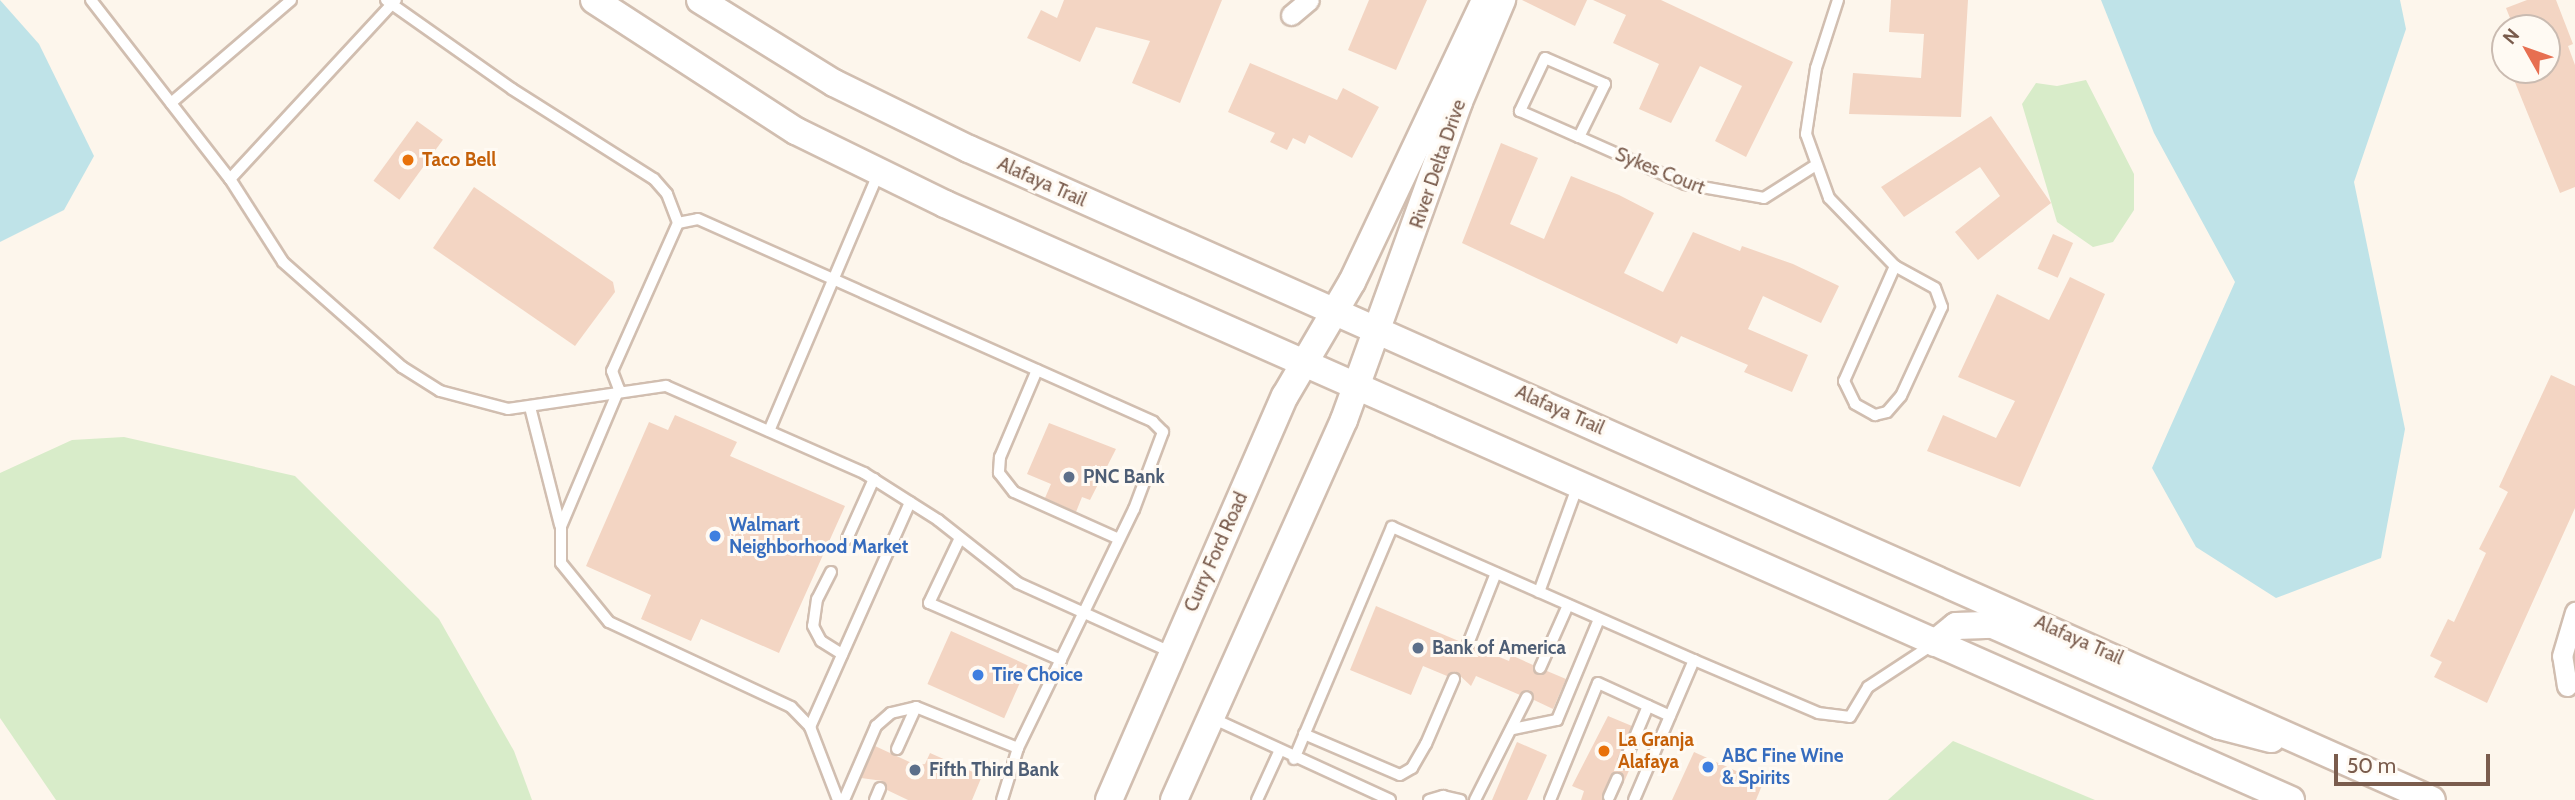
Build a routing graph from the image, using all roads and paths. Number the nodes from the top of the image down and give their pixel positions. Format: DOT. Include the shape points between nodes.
graph roads {
  1 [pos="91,0"];
  2 [pos="291,0"];
  3 [pos="594,0"];
  4 [pos="700,0"];
  5 [pos="1309,0"];
  6 [pos="1485,0"];
  7 [pos="1502,0"];
  8 [pos="1838,0"];
  9 [pos="391,2"];
  10 [pos="1291,15"];
  11 [pos="171,103"];
  12 [pos="1579,137"];
  13 [pos="1816,165"];
  14 [pos="878,173"];
  15 [pos="230,179"];
  16 [pos="678,223"];
  17 [pos="1892,263"];
  18 [pos="833,280"];
  19 [pos="1335,310"];
  20 [pos="1377,329"];
  21 [pos="1304,363"];
  22 [pos="1037,370"];
  23 [pos="1356,387"];
  24 [pos="619,389"];
  25 [pos="530,407"];
  26 [pos="769,431"];
  27 [pos="874,479"];
  28 [pos="1579,485"];
  29 [pos="910,502"];
  30 [pos="561,526"];
  31 [pos="960,538"];
  32 [pos="847,539"];
  33 [pos="1119,539"];
  34 [pos="831,572"];
  35 [pos="1496,573"];
  36 [pos="1539,593"];
  37 [pos="1568,605"];
  38 [pos="2575,612"];
  39 [pos="1085,613"];
  40 [pos="1599,619"];
  41 [pos="1936,643"];
  42 [pos="1468,645"];
  43 [pos="1172,652"];
  44 [pos="842,654"];
  45 [pos="1061,660"];
  46 [pos="1694,660"];
  47 [pos="1540,668"];
  48 [pos="1454,679"];
  49 [pos="2567,687"];
  50 [pos="1527,698"];
  51 [pos="1648,706"];
  52 [pos="916,707"];
  53 [pos="1670,716"];
  54 [pos="1211,718"];
  55 [pos="810,727"];
  56 [pos="1513,729"];
  57 [pos="1304,734"];
  58 [pos="1018,748"];
  59 [pos="897,749"];
  60 [pos="1279,752"];
  61 [pos="2341,756"];
  62 [pos="1294,759"];
  63 [pos="1624,763"];
  64 [pos="1617,779"];
  65 [pos="880,788"];
  66 [pos="1609,797"];
  67 [pos="838,800"];
  68 [pos="844,800"];
  69 [pos="875,800"];
  70 [pos="1002,800"];
  71 [pos="1109,800"];
  72 [pos="1174,800"];
  73 [pos="1257,800"];
  74 [pos="1390,800"];
  75 [pos="1429,800"];
  76 [pos="1461,800"];
  77 [pos="1475,800"];
  78 [pos="1550,800"];
  79 [pos="1634,800"];
  80 [pos="2291,800"];
  81 [pos="2432,800"];
  1 -- 11 [label="lane"];
  2 -- 11 [label="lane"];
  3 -- 14 [label="main road" via="726,90"];
  4 -- 19 [label="main road, Alafaya Trail" via="905,120"];
  5 -- 10 [label="street"];
  6 -- 19 [label="main road, River Delta Drive"];
  7 -- 20 [label="main road, River Delta Drive" via="1459,102"];
  8 -- 13 [label="lane" via="1816,68 1806,134"];
  9 -- 15 [label="lane"];
  9 -- 16 [label="lane" via="654,179 667,194"];
  11 -- 15 [label="lane"];
  12 -- 12 [label="lane, Sykes Court" via="1520,111 1545,58 1605,84"];
  12 -- 13 [label="lane, Sykes Court" via="1685,184 1745,199 1782,191"];
  13 -- 17 [label="lane" via="1829,198"];
  14 -- 18 [label="lane"];
  14 -- 21 [label="main road"];
  15 -- 25 [label="lane" via="283,262 402,367 440,391 508,409"];
  16 -- 18 [label="lane" via="698,219"];
  16 -- 24 [label="lane" via="611,371"];
  17 -- 17 [label="lane" via="1844,381 1855,404 1875,415 1887,412 1901,396 1942,307 1935,288"];
  18 -- 22 [label="lane"];
  18 -- 26 [label="lane"];
  19 -- 20 [label="main road, Alafaya Trail"];
  19 -- 21 [label="main road, Curry Ford Road"];
  20 -- 23 [label="main road"];
  20 -- 61 [label="main road, Alafaya Trail"];
  21 -- 23 [label="main road"];
  21 -- 43 [label="main road, Curry Ford Road"];
  22 -- 33 [label="lane" via="1000,457 999,473 1014,492"];
  22 -- 33 [label="lane" via="1163,432"];
  23 -- 28 [label="main road"];
  23 -- 54 [label="main road"];
  24 -- 25 [label="lane"];
  24 -- 26 [label="lane" via="666,386"];
  24 -- 30 [label="lane"];
  25 -- 30 [label="lane"];
  26 -- 27 [label="lane"];
  27 -- 29 [label="lane"];
  27 -- 32 [label="lane"];
  28 -- 36 [label="lane"];
  28 -- 41 [label="main road"];
  29 -- 31 [label="lane"];
  29 -- 44 [label="lane"];
  30 -- 55 [label="lane" via="561,563 609,622 761,689 791,707"];
  31 -- 39 [label="lane" via="1018,583"];
  31 -- 45 [label="lane" via="929,603"];
  33 -- 39 [label="lane"];
  34 -- 44 [label="lane" via="817,599 813,626 821,641"];
  35 -- 36 [label="lane"];
  35 -- 42 [label="lane"];
  35 -- 57 [label="lane" via="1392,527"];
  36 -- 37 [label="lane"];
  37 -- 40 [label="lane"];
  37 -- 47 [label="lane"];
  38 -- 49 [label="street" via="2562,656"];
  39 -- 43 [label="lane"];
  39 -- 45 [label="lane"];
  40 -- 46 [label="lane"];
  40 -- 56 [label="lane" via="1557,720"];
  41 -- 46 [label="lane" via="1868,687 1850,717 1818,713"];
  41 -- 61 [label="main road" via="1956,626 1993,625 2220,726"];
  41 -- 80 [label="main road"];
  43 -- 71 [label="main road, Curry Ford Road"];
  44 -- 55 [label="lane"];
  45 -- 58 [label="lane"];
  46 -- 53 [label="lane"];
  48 -- 57 [label="lane" via="1426,744 1412,768 1400,775"];
  50 -- 56 [label="lane"];
  51 -- 53 [label="lane"];
  51 -- 63 [label="lane"];
  51 -- 78 [label="lane" via="1598,683"];
  52 -- 58 [label="lane"];
  52 -- 59 [label="lane"];
  52 -- 68 [label="lane" via="891,713 876,726"];
  53 -- 79 [label="lane"];
  54 -- 60 [label="lane"];
  54 -- 72 [label="main road"];
  55 -- 67 [label="lane"];
  56 -- 77 [label="lane"];
  57 -- 62 [label="lane"];
  58 -- 70 [label="lane"];
  60 -- 62 [label="lane"];
  60 -- 73 [label="lane"];
  61 -- 81 [label="main road, Alafaya Trail"];
  62 -- 74 [label="lane"];
  64 -- 66 [label="lane"];
  65 -- 69 [label="lane"];
  75 -- 76 [label="lane" via="1443,796"];
}
